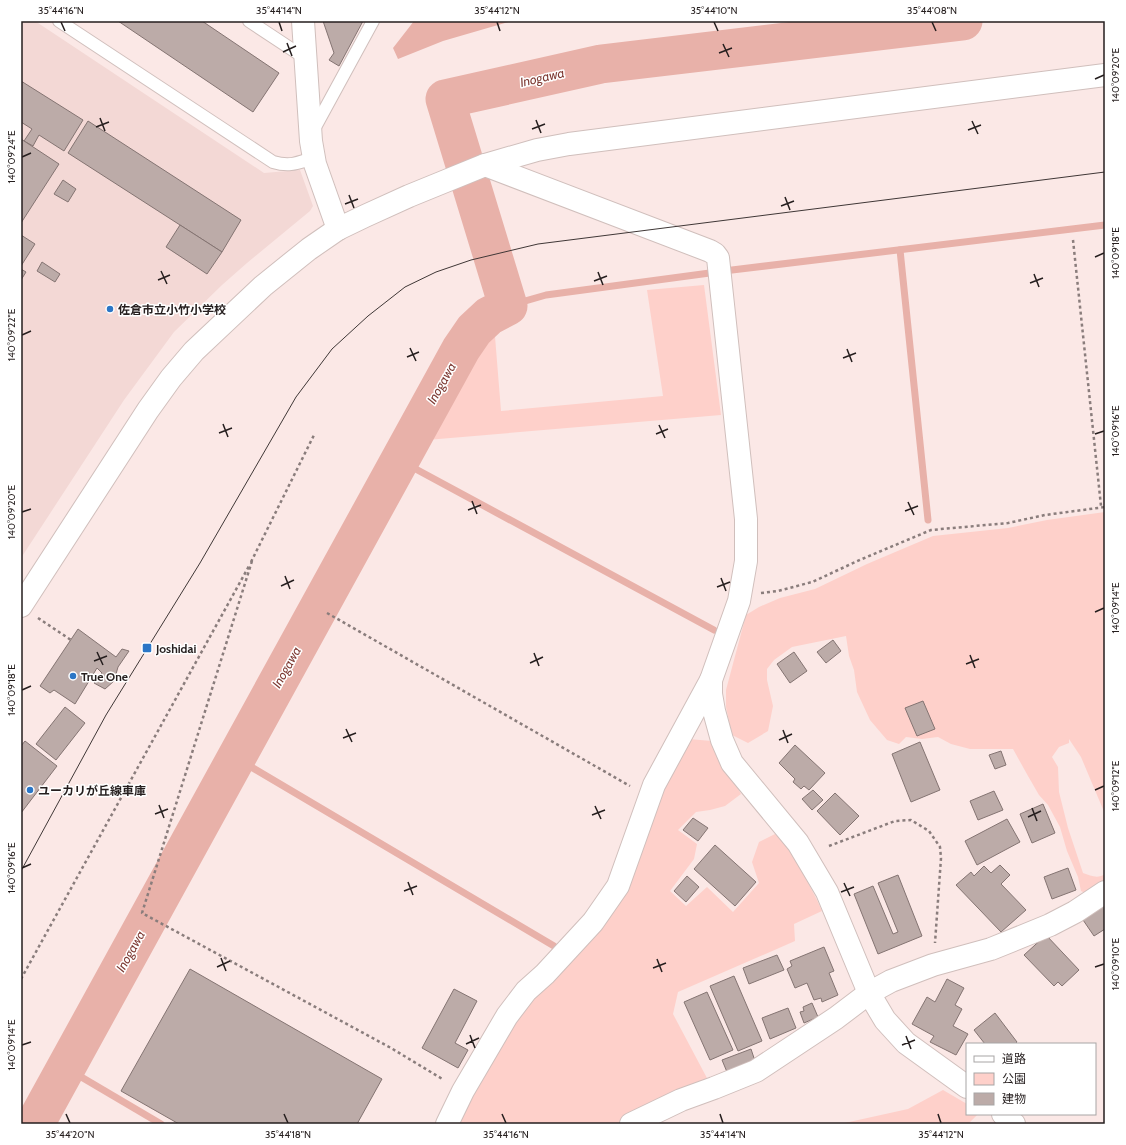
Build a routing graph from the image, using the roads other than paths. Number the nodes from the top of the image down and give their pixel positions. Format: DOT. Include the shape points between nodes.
graph roads {
  1 [pos="60,21"];
  2 [pos="249,21"];
  3 [pos="303,21"];
  4 [pos="373,21"];
  5 [pos="305,58"];
  6 [pos="1105,75"];
  7 [pos="310,135"];
  8 [pos="313,158"];
  9 [pos="485,165"];
  10 [pos="338,229"];
  11 [pos="29,612"];
  12 [pos="711,680"];
  13 [pos="1105,892"];
  14 [pos="869,993"];
  15 [pos="966,1086"];
  16 [pos="1004,1115"];
  17 [pos="448,1124"];
  18 [pos="631,1124"];
  19 [pos="1014,1124"];
  1 -- 8 [label="lane" via="273,162 284,166"];
  2 -- 5 [label="lane"];
  3 -- 5 [label="street"];
  4 -- 7 [label="lane"];
  5 -- 7 [label="street"];
  6 -- 9 [label="street" via="569,144"];
  7 -- 8 [label="street"];
  8 -- 10 [label="street"];
  9 -- 10 [label="street"];
  9 -- 12 [label="street" via="710,251 718,258 746,519 746,561 739,601"];
  10 -- 11 [label="street" via="247,300 194,351 171,378 148,410"];
  12 -- 14 [label="street" via="714,711 722,740 732,762 798,843 827,892"];
  12 -- 17 [label="street" via="654,785 618,886 588,928 526,991 507,1016 463,1091"];
  13 -- 14 [label="street" via="1076,912 1050,924 991,949 933,965 891,981"];
  14 -- 15 [label="street" via="885,1020 906,1042"];
  14 -- 18 [label="street" via="756,1071 681,1100"];
  16 -- 19 [label="street"];
}
